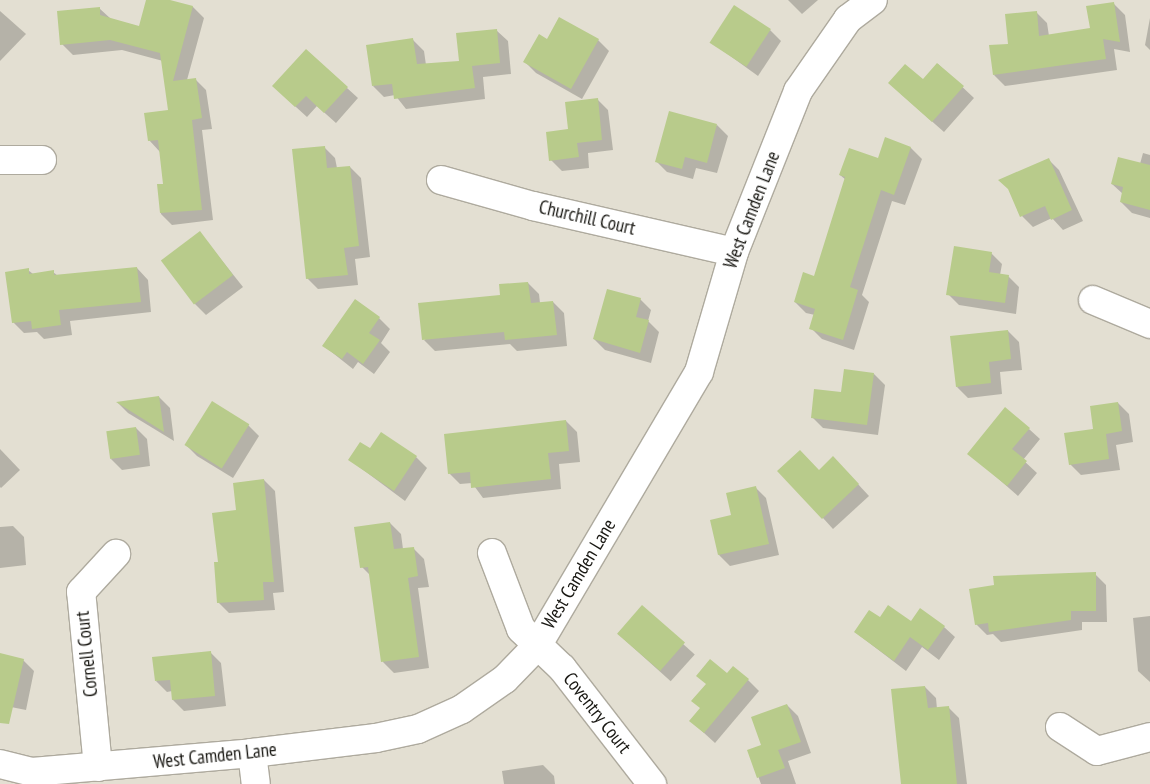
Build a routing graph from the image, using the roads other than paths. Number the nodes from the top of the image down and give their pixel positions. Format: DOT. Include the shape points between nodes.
graph roads {
  1 [pos="872,0"];
  2 [pos="0,160"];
  3 [pos="42,160"];
  4 [pos="441,180"];
  5 [pos="734,252"];
  6 [pos="1092,300"];
  7 [pos="1150,324"];
  8 [pos="492,553"];
  9 [pos="116,554"];
  10 [pos="537,646"];
  11 [pos="1060,727"];
  12 [pos="1150,737"];
  13 [pos="252,753"];
  14 [pos="0,764"];
  15 [pos="98,767"];
  16 [pos="256,784"];
  17 [pos="652,784"];
  1 -- 5 [label="street, West Camden Lane" via="848,19 798,91"];
  2 -- 3 [label="street"];
  4 -- 5 [label="street, Churchill Court" via="533,206"];
  5 -- 10 [label="street, West Camden Lane" via="699,372"];
  6 -- 7 [label="street"];
  8 -- 10 [label="street, Coventry Court" via="521,629"];
  9 -- 15 [label="street, Cornell Court" via="81,592"];
  10 -- 13 [label="street, West Camden Lane" via="505,679 462,709 418,729 376,738"];
  10 -- 17 [label="street, Coventry Court" via="562,668"];
  11 -- 12 [label="street" via="1097,751"];
  13 -- 15 [label="street, West Camden Lane"];
  13 -- 16 [label="street"];
  14 -- 15 [label="street, West Camden Lane" via="32,772"];
}
